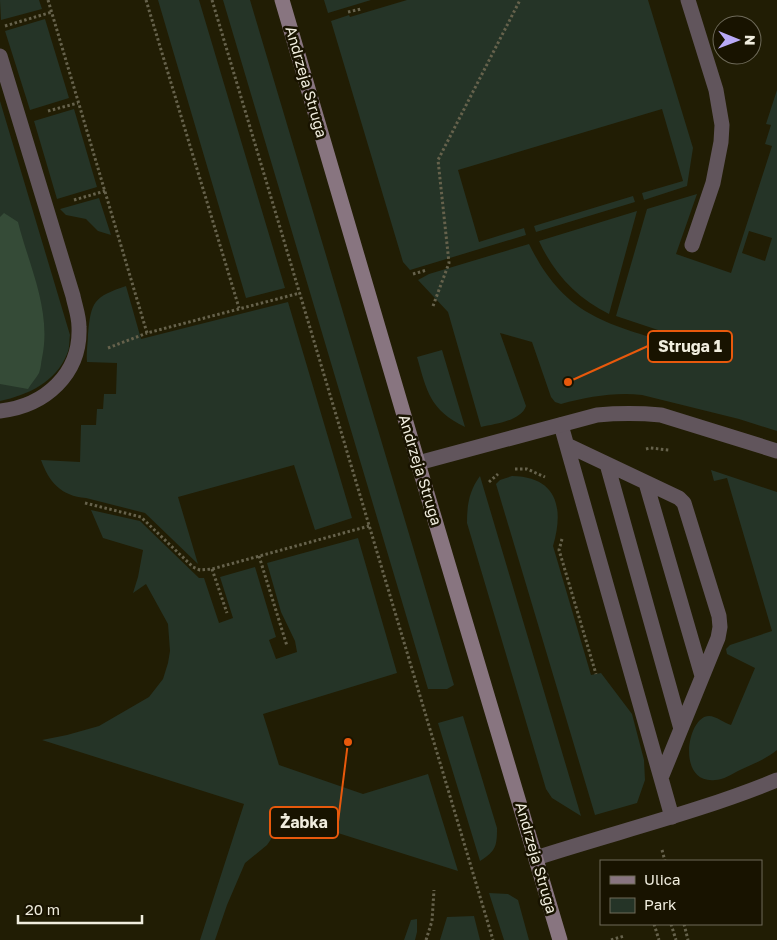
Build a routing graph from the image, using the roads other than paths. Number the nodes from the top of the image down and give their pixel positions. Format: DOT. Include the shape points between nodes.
graph roads {
  1 [pos="282,0"];
  2 [pos="688,0"];
  3 [pos="0,56"];
  4 [pos="692,245"];
  5 [pos="6,410"];
  6 [pos="561,425"];
  7 [pos="567,445"];
  8 [pos="777,451"];
  9 [pos="418,463"];
  10 [pos="607,464"];
  11 [pos="646,483"];
  12 [pos="702,676"];
  13 [pos="681,729"];
  14 [pos="661,778"];
  15 [pos="777,780"];
  16 [pos="672,817"];
  17 [pos="536,858"];
  18 [pos="560,940"];
  1 -- 9 [label="street, Andrzeja Struga"];
  2 -- 4 [label="street" via="718,98 722,125 722,142 712,183"];
  3 -- 5 [label="street" via="73,296 79,326 77,351 61,383 34,402"];
  6 -- 7 [label="street"];
  6 -- 8 [label="street" via="598,415 641,413 678,420"];
  6 -- 9 [label="street"];
  7 -- 10 [label="street"];
  7 -- 14 [label="street"];
  9 -- 17 [label="street, Andrzeja Struga"];
  10 -- 11 [label="street"];
  10 -- 13 [label="street"];
  11 -- 12 [label="street"];
  11 -- 12 [label="street" via="684,503 719,616 718,638"];
  12 -- 13 [label="street"];
  13 -- 14 [label="street"];
  14 -- 16 [label="street"];
  15 -- 16 [label="street"];
  16 -- 17 [label="street"];
  17 -- 18 [label="street, Andrzeja Struga"];
}
